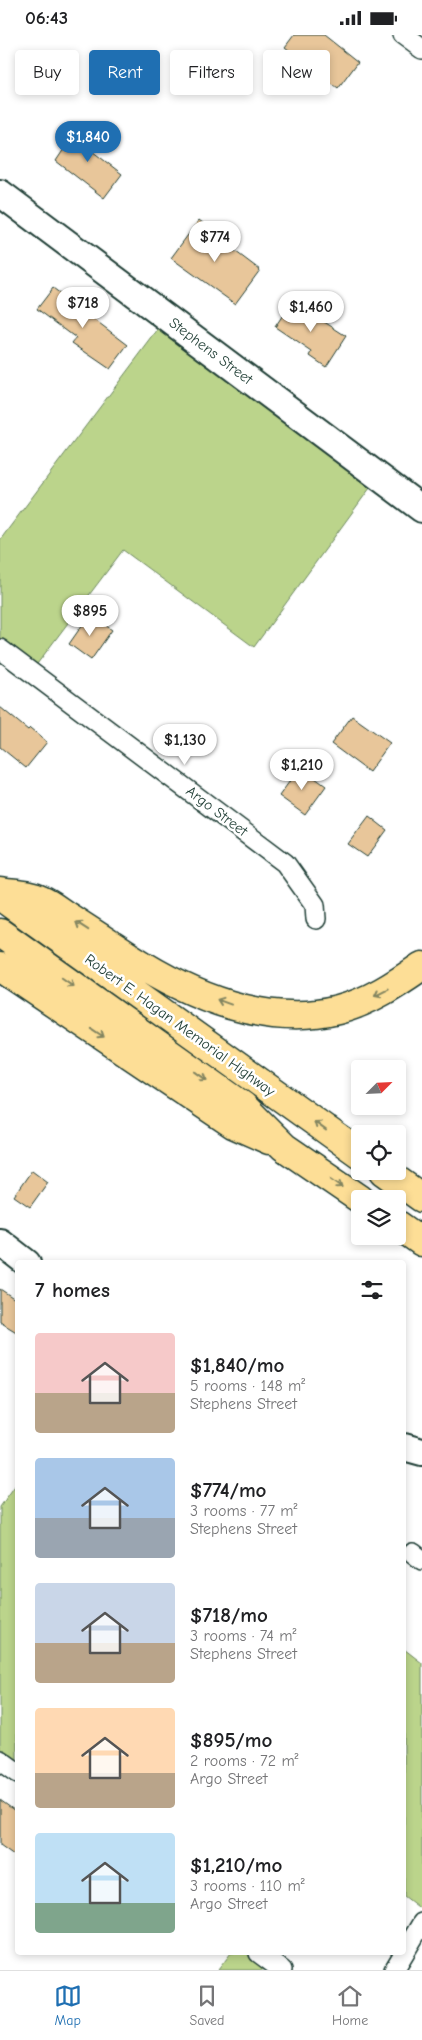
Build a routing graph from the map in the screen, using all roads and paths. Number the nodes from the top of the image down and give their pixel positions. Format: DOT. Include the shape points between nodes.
graph roads {
  1 [pos="403,35"];
  2 [pos="422,49"];
  3 [pos="0,193"];
  4 [pos="422,509"];
  5 [pos="0,649"];
  6 [pos="0,892"];
  7 [pos="0,896"];
  8 [pos="316,919"];
  9 [pos="0,933"];
  10 [pos="422,966"];
  11 [pos="0,967"];
  12 [pos="284,1147"];
  13 [pos="351,1148"];
  14 [pos="397,1180"];
  15 [pos="351,1193"];
  16 [pos="422,1198"];
  17 [pos="406,1231"];
  18 [pos="0,1242"];
  19 [pos="422,1242"];
  20 [pos="23,1260"];
  21 [pos="406,1448"];
  22 [pos="422,1452"];
  23 [pos="0,1760"];
  24 [pos="15,1771"];
  25 [pos="422,1923"];
  26 [pos="406,1950"];
  27 [pos="262,1955"];
  28 [pos="403,1955"];
  29 [pos="282,1970"];
  30 [pos="394,1970"];
  1 -- 2 [label="street"];
  3 -- 4 [label="street, Stephens Street"];
  5 -- 8 [label="street, Argo Street" via="285,863 315,905"];
  10 -- 6 [label="highway, one-way" via="394,985 339,1010 304,1015 240,1008 186,989 40,899"];
  13 -- 7 [label="highway, Robert E. Hagan Memorial Highway, one-way"];
  9 -- 12 [label="highway, one-way" via="243,1106"];
  11 -- 12 [label="highway, one-way" via="233,1124"];
  12 -- 15 [label="highway, one-way"];
  14 -- 16 [label="highway"];
  17 -- 19 [label="highway"];
  18 -- 20 [label="street"];
  21 -- 22 [label="street"];
  23 -- 24 [label="street"];
  25 -- 26 [label="street"];
  27 -- 29 [label="street"];
  28 -- 30 [label="street"];
}
